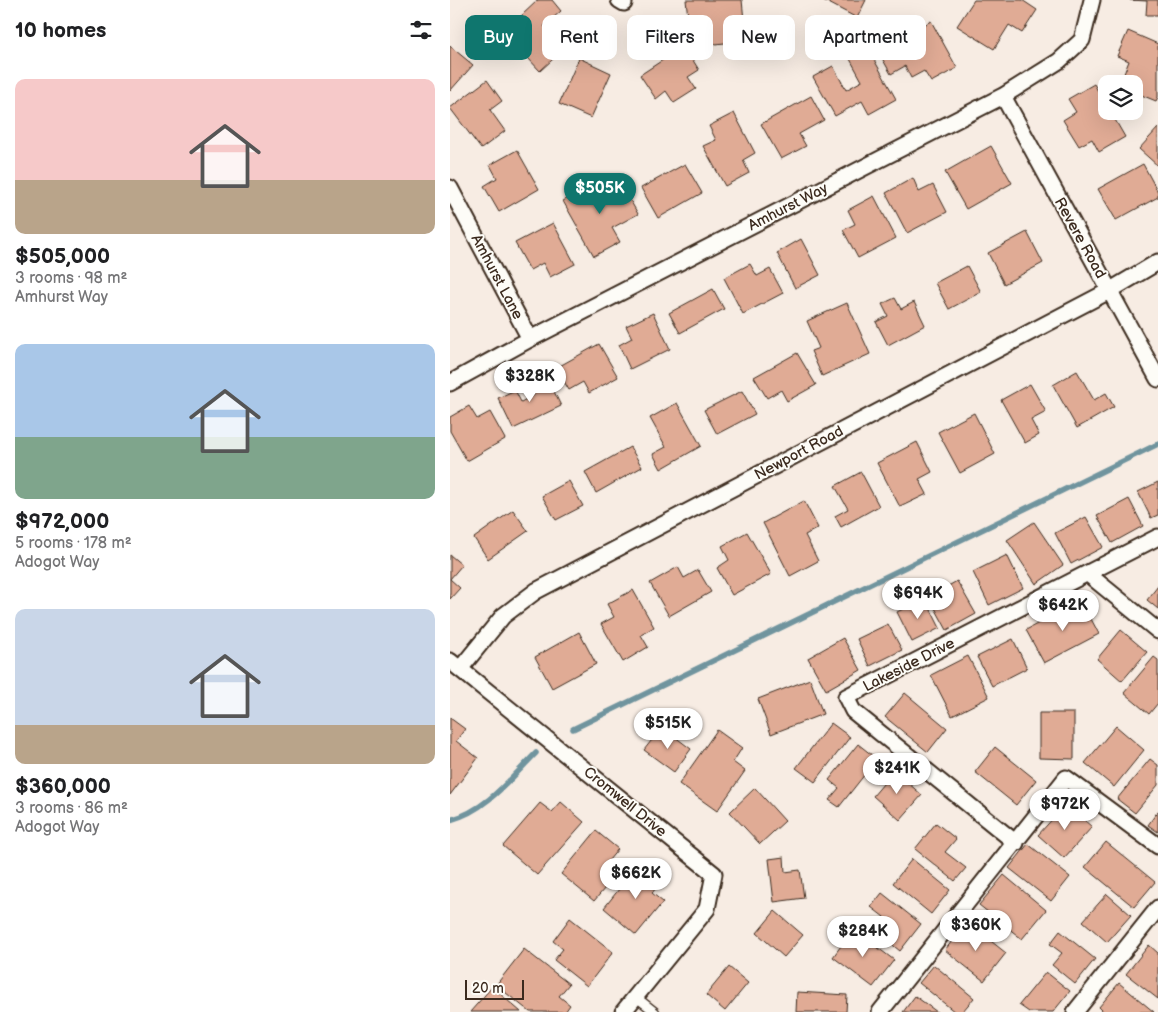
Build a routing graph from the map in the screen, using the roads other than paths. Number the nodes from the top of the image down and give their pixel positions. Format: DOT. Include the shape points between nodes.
graph roads {
  1 [pos="1092,0"];
  2 [pos="1003,96"];
  3 [pos="450,188"];
  4 [pos="1158,262"];
  5 [pos="1109,291"];
  6 [pos="530,339"];
  7 [pos="1158,379"];
  8 [pos="450,383"];
  9 [pos="1158,537"];
  10 [pos="1088,574"];
  11 [pos="1158,632"];
  12 [pos="455,665"];
  13 [pos="1016,843"];
  14 [pos="1158,846"];
  15 [pos="1158,908"];
  16 [pos="636,997"];
  17 [pos="623,1012"];
  18 [pos="655,1012"];
  19 [pos="880,1012"];
  20 [pos="1075,1012"];
  1 -- 2 [label="street, Amhurst Way" via="1082,40 1059,61"];
  2 -- 5 [label="street, Revere Road"];
  2 -- 6 [label="street, Amhurst Way"];
  3 -- 6 [label="street, Amhurst Lane"];
  4 -- 5 [label="street, Newport Road"];
  5 -- 7 [label="street, Revere Road"];
  5 -- 12 [label="street, Newport Road" via="536,591 503,616"];
  6 -- 8 [label="street, Amhurst Way"];
  9 -- 10 [label="street, Lakeside Drive"];
  10 -- 11 [label="street"];
  10 -- 13 [label="street, Lakeside Drive" via="846,696 853,711"];
  12 -- 16 [label="street, Cromwell Drive" via="714,874 707,909"];
  13 -- 14 [label="street" via="1066,778"];
  13 -- 19 [label="street"];
  15 -- 20 [label="street"];
  16 -- 17 [label="street"];
  16 -- 18 [label="lane"];
}
